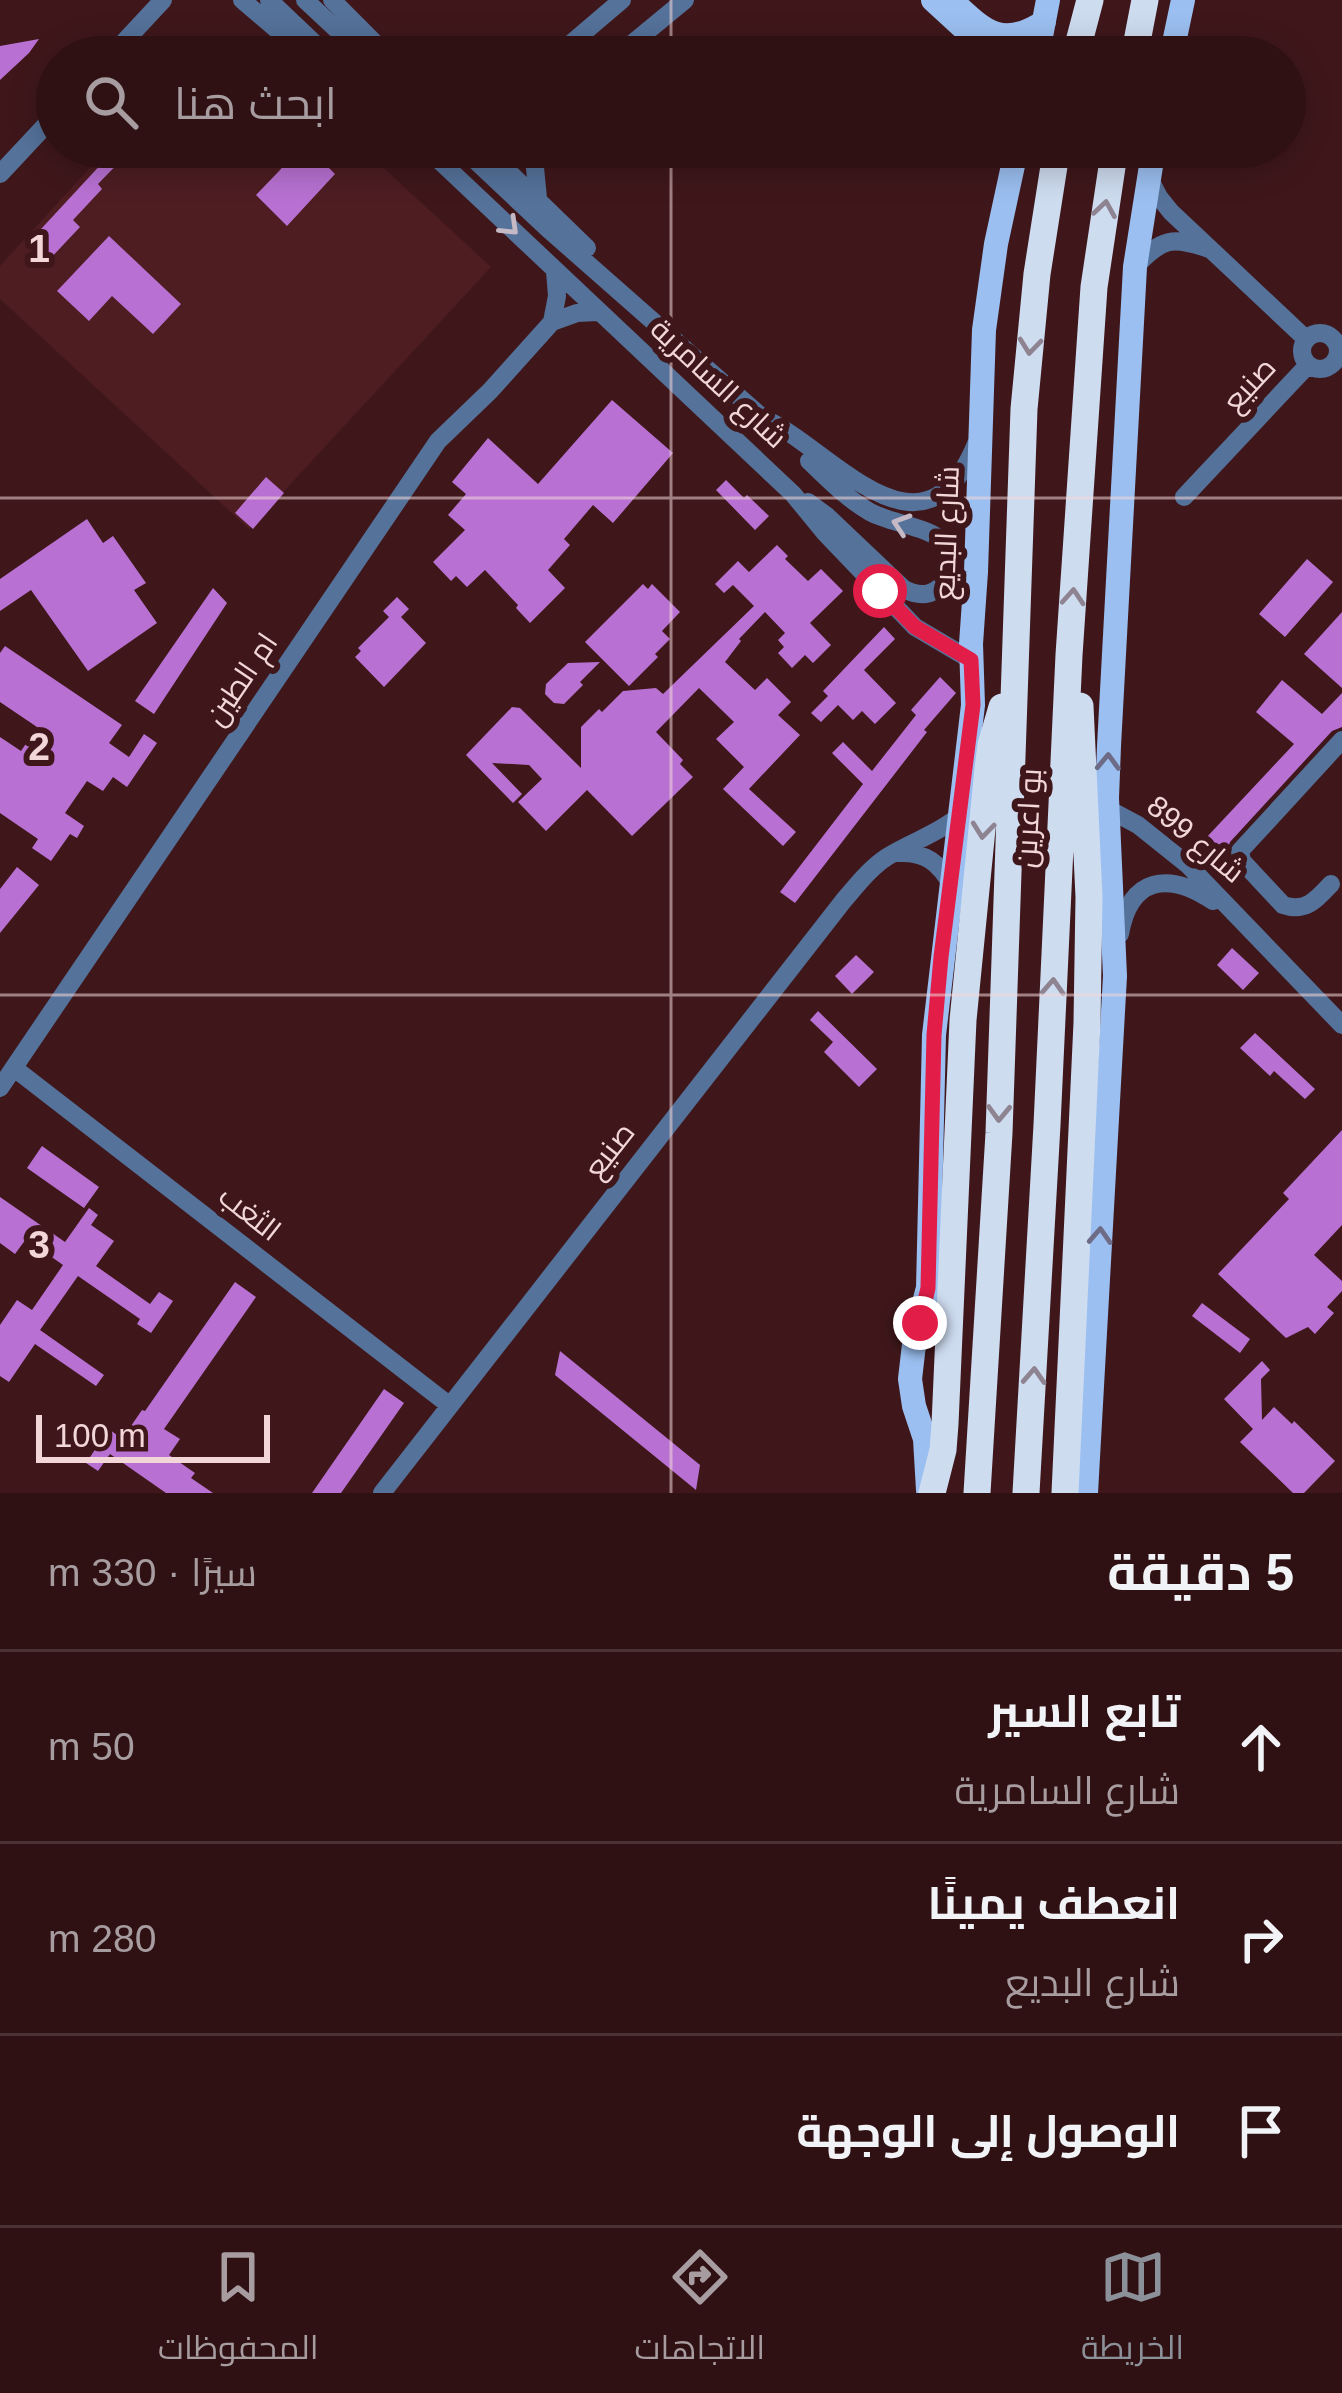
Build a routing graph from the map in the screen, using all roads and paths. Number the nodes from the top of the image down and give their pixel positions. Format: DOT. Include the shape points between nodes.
graph roads {
  1 [pos="163,0"];
  2 [pos="242,0"];
  3 [pos="269,0"];
  4 [pos="305,0"];
  5 [pos="332,0"];
  6 [pos="622,0"];
  7 [pos="685,0"];
  8 [pos="934,0"];
  9 [pos="951,0"];
  10 [pos="1090,0"];
  11 [pos="1145,0"];
  12 [pos="1183,0"];
  13 [pos="1046,11"];
  14 [pos="130,36"];
  15 [pos="284,36"];
  16 [pos="307,36"];
  17 [pos="344,36"];
  18 [pos="368,36"];
  19 [pos="580,36"];
  20 [pos="641,36"];
  21 [pos="972,36"];
  22 [pos="1081,36"];
  23 [pos="1138,36"];
  24 [pos="1175,36"];
  25 [pos="36,134"];
  26 [pos="2,167"];
  27 [pos="447,168"];
  28 [pos="484,168"];
  29 [pos="506,168"];
  30 [pos="535,168"];
  31 [pos="1012,168"];
  32 [pos="1054,168"];
  33 [pos="1112,168"];
  34 [pos="1151,168"];
  35 [pos="1150,178"];
  36 [pos="538,198"];
  37 [pos="1214,251"];
  38 [pos="1136,267"];
  39 [pos="555,271"];
  40 [pos="598,311"];
  41 [pos="552,322"];
  42 [pos="1337,333"];
  43 [pos="1306,339"];
  44 [pos="1308,365"];
  45 [pos="1337,369"];
  46 [pos="714,374"];
  47 [pos="763,418"];
  48 [pos="980,434"];
  49 [pos="793,494"];
  50 [pos="1184,496"];
  51 [pos="1069,655"];
  52 [pos="971,660"];
  53 [pos="1013,675"];
  54 [pos="1342,740"];
  55 [pos="1108,809"];
  56 [pos="958,817"];
  57 [pos="894,853"];
  58 [pos="1331,884"];
  59 [pos="952,886"];
  60 [pos="1242,920"];
  61 [pos="1115,959"];
  62 [pos="1342,1025"];
  63 [pos="14,1069"];
  64 [pos="0,1088"];
  65 [pos="449,1405"];
  66 [pos="382,1493"];
  67 [pos="930,1493"];
  68 [pos="977,1493"];
  69 [pos="1026,1493"];
  70 [pos="1065,1493"];
  71 [pos="1086,1493"];
  1 -- 14 [label="street"];
  2 -- 15 [label="street"];
  3 -- 16 [label="street"];
  4 -- 17 [label="street"];
  5 -- 18 [label="street"];
  6 -- 19 [label="street"];
  7 -- 20 [label="street"];
  8 -- 21 [label="main road"];
  9 -- 13 [label="main road" via="1000,35 1027,33"];
  10 -- 22 [label="highway"];
  11 -- 23 [label="highway"];
  12 -- 24 [label="main road"];
  25 -- 26 [label="street"];
  27 -- 39 [label="street, شارع السامرية, one-way"];
  28 -- 46 [label="street, شارع السامرية"];
  29 -- 36 [label="street, شارع السامرية"];
  30 -- 36 [label="street"];
  31 -- 48 [label="main road, شارع البديع" via="987,309"];
  32 -- 53 [label="highway, بو اعرين, one-way" via="1024,409"];
  51 -- 33 [label="highway, بو اعرين, one-way" via="1094,287"];
  34 -- 35 [label="main road"];
  35 -- 37 [label="street" via="1166,206"];
  35 -- 38 [label="main road"];
  36 -- 46 [label="street, شارع السامرية" via="694,345"];
  37 -- 38 [label="street" via="1171,241"];
  37 -- 43 [label="street"];
  55 -- 38 [label="main road, one-way"];
  39 -- 40 [label="street, شارع السامرية"];
  39 -- 41 [label="street"];
  40 -- 41 [label="street"];
  40 -- 49 [label="street, شارع السامرية"];
  41 -- 63 [label="street, ام الطين" via="438,440"];
  42 -- 43 [label="street"];
  42 -- 45 [label="street"];
  43 -- 44 [label="street"];
  44 -- 45 [label="street"];
  44 -- 50 [label="street, صنيع"];
  46 -- 47 [label="street, شارع السامرية"];
  47 -- 48 [label="street, شارع السامرية" via="894,500 922,500 948,487"];
  49 -- 47 [label="street, one-way" via="827,515 904,590 929,594 949,578 951,556 940,539 861,506"];
  48 -- 52 [label="main road, شارع البديع"];
  49 -- 52 [label="street, شارع السامرية" via="915,627"];
  69 -- 51 [label="highway, بو اعرين, one-way"];
  51 -- 70 [label="highway" via="1082,723 1089,897"];
  52 -- 56 [label="main road, شارع البديع"];
  53 -- 67 [label="highway, one-way" via="988,769 964,1020 944,1437"];
  53 -- 68 [label="highway, بو اعرين, one-way" via="999,1133"];
  54 -- 58 [label="street" via="1240,851 1283,905 1309,906"];
  55 -- 60 [label="street, شارع 899" via="1164,844"];
  55 -- 61 [label="main road"];
  56 -- 57 [label="street, صنيع"];
  56 -- 59 [label="main road, شارع البديع"];
  57 -- 59 [label="street" via="925,855"];
  57 -- 65 [label="street, صنيع" via="820,928"];
  59 -- 67 [label="main road, شارع البديع" via="934,1035 928,1288 910,1379"];
  60 -- 61 [label="street, شارع 899" via="1182,884 1154,884 1129,903"];
  60 -- 62 [label="street, شارع 899"];
  71 -- 61 [label="main road, one-way"];
  63 -- 64 [label="street, ام الطين"];
  63 -- 65 [label="street, الثغب"];
  65 -- 66 [label="street, صنيع"];
}
